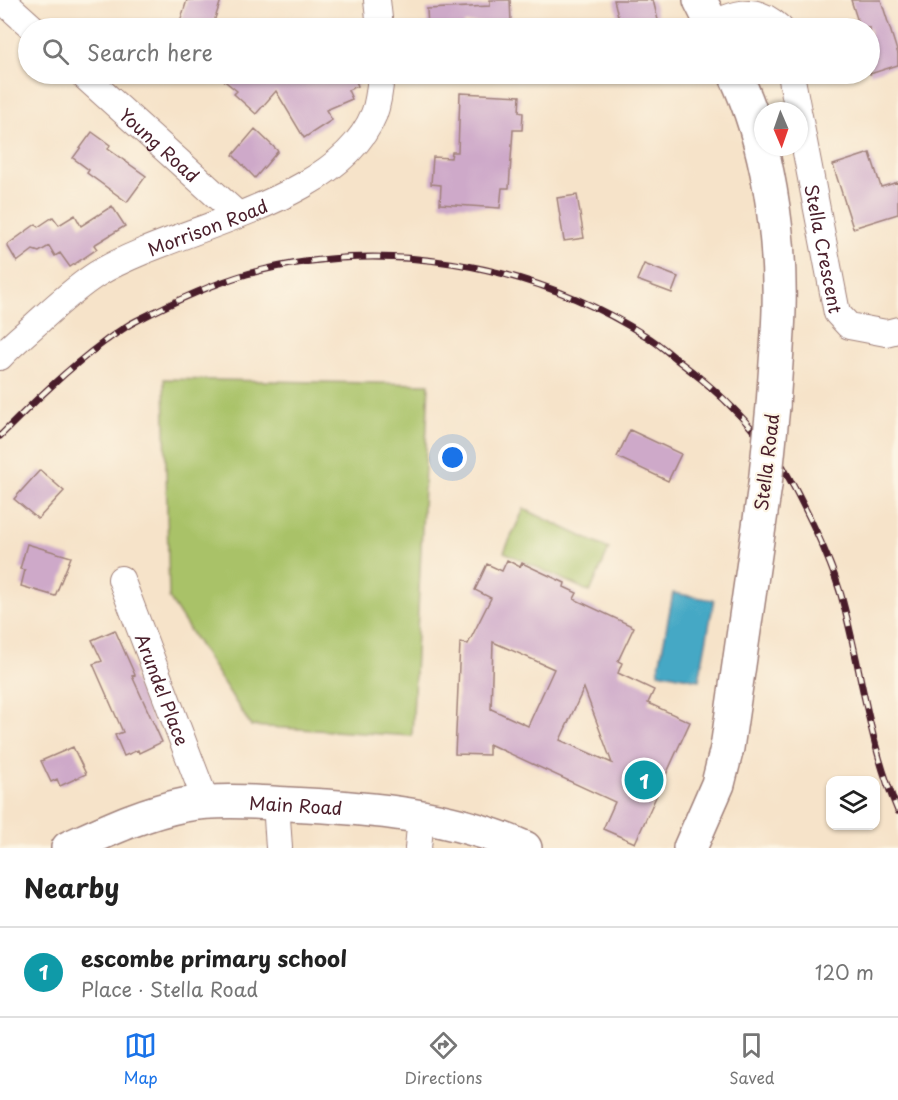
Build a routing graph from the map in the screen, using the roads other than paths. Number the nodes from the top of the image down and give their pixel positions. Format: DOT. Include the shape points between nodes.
graph roads {
  1 [pos="2,0"];
  2 [pos="377,0"];
  3 [pos="708,17"];
  4 [pos="22,18"];
  5 [pos="379,18"];
  6 [pos="769,18"];
  7 [pos="93,84"];
  8 [pos="380,84"];
  9 [pos="740,84"];
  10 [pos="793,84"];
  11 [pos="796,102"];
  12 [pos="807,156"];
  13 [pos="238,215"];
  14 [pos="898,330"];
  15 [pos="1,354"];
  16 [pos="121,579"];
  17 [pos="206,802"];
  18 [pos="276,803"];
  19 [pos="420,832"];
  20 [pos="69,848"];
  21 [pos="279,848"];
  22 [pos="525,848"];
  23 [pos="690,848"];
  1 -- 4 [label="street"];
  2 -- 5 [label="street"];
  3 -- 6 [label="street" via="751,12"];
  7 -- 13 [label="street, Young Road"];
  8 -- 13 [label="street, Morrison Road" via="374,114 342,159 318,177"];
  9 -- 23 [label="main road, Stella Road, bridge" via="760,144 771,195 779,309 773,406 727,748 718,784"];
  10 -- 11 [label="street"];
  12 -- 14 [label="street, Stella Crescent" via="837,313 849,327 886,333"];
  13 -- 15 [label="street, Morrison Road" via="97,274"];
  16 -- 17 [label="street, Arundel Place"];
  17 -- 18 [label="main road, Main Road"];
  17 -- 20 [label="main road, Main Road" via="148,814"];
  18 -- 19 [label="main road, Main Road" via="344,807"];
  18 -- 21 [label="street"];
  19 -- 22 [label="main road, Main Road" via="470,827"];
}
